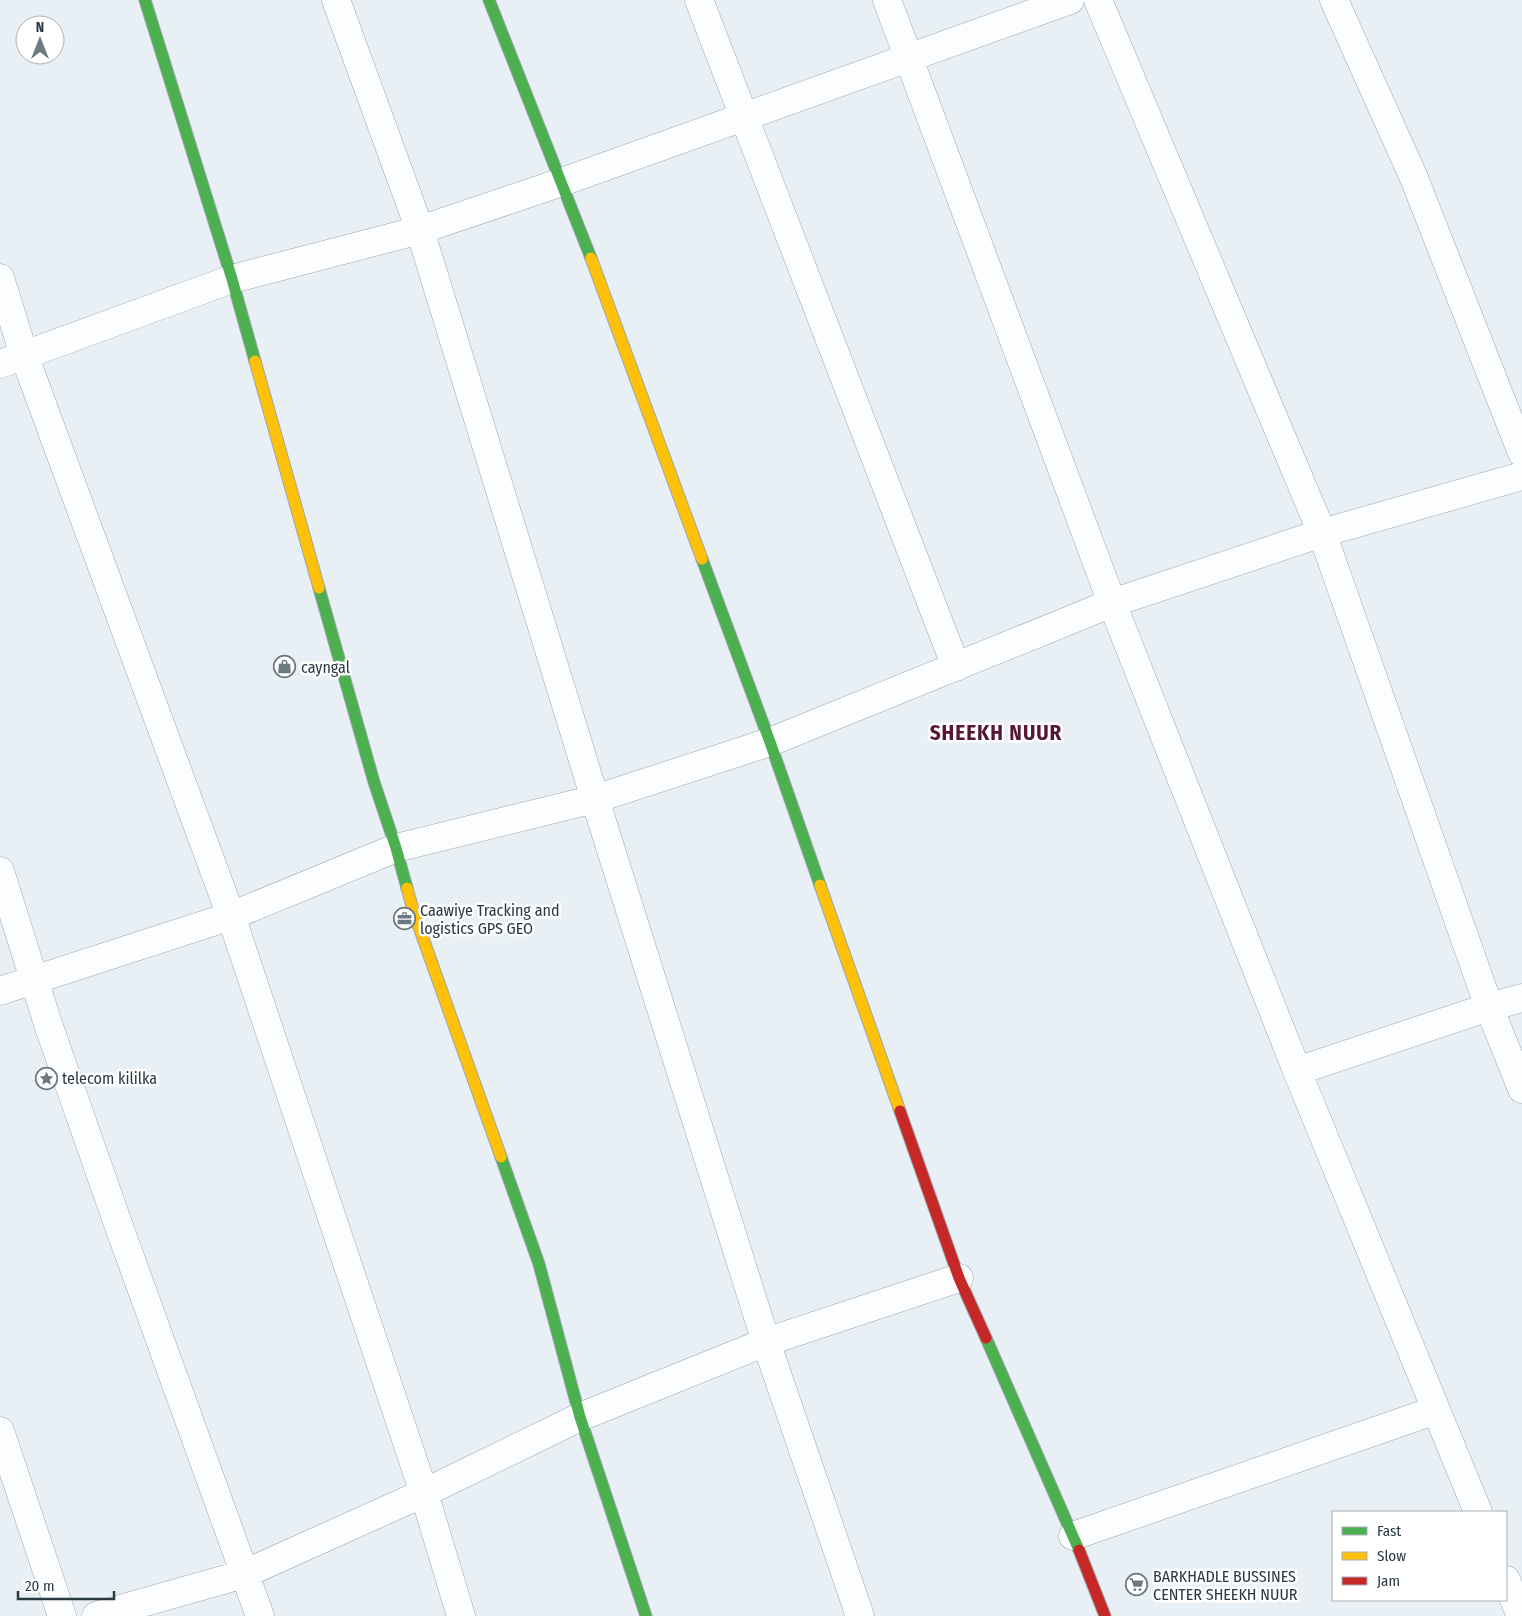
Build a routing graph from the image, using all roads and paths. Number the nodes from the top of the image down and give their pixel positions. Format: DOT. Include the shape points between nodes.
graph roads {
  1 [pos="145,0"];
  2 [pos="336,0"];
  3 [pos="489,0"];
  4 [pos="699,0"];
  5 [pos="887,0"];
  6 [pos="1070,0"];
  7 [pos="1098,0"];
  8 [pos="1334,0"];
  9 [pos="909,57"];
  10 [pos="744,117"];
  11 [pos="562,182"];
  12 [pos="420,230"];
  13 [pos="0,278"];
  14 [pos="232,278"];
  15 [pos="12,360"];
  16 [pos="1522,453"];
  17 [pos="1522,476"];
  18 [pos="1322,533"];
  19 [pos="1112,602"];
  20 [pos="956,667"];
  21 [pos="770,742"];
  22 [pos="595,799"];
  23 [pos="396,848"];
  24 [pos="0,871"];
  25 [pos="230,916"];
  26 [pos="34,979"];
  27 [pos="0,991"];
  28 [pos="1522,998"];
  29 [pos="1489,1007"];
  30 [pos="1296,1071"];
  31 [pos="1522,1089"];
  32 [pos="958,1278"];
  33 [pos="766,1342"];
  34 [pos="1436,1410"];
  35 [pos="580,1417"];
  36 [pos="0,1431"];
  37 [pos="424,1494"];
  38 [pos="1478,1511"];
  39 [pos="1074,1536"];
  40 [pos="244,1574"];
  41 [pos="1507,1582"];
  42 [pos="62,1616"];
  43 [pos="96,1616"];
  44 [pos="260,1616"];
  45 [pos="461,1616"];
  46 [pos="646,1616"];
  47 [pos="860,1616"];
  48 [pos="1105,1616"];
  49 [pos="1521,1616"];
  1 -- 14 [label="street"];
  2 -- 12 [label="street"];
  3 -- 11 [label="street"];
  4 -- 10 [label="street"];
  5 -- 9 [label="street"];
  6 -- 9 [label="street"];
  7 -- 18 [label="street"];
  8 -- 16 [label="street" via="1414,178"];
  9 -- 10 [label="street"];
  9 -- 19 [label="street"];
  10 -- 11 [label="street"];
  10 -- 20 [label="street"];
  11 -- 12 [label="street"];
  11 -- 21 [label="street"];
  12 -- 14 [label="street"];
  12 -- 22 [label="street"];
  13 -- 15 [label="street"];
  14 -- 15 [label="street"];
  14 -- 23 [label="street" via="374,782"];
  15 -- 25 [label="street"];
  17 -- 18 [label="street"];
  18 -- 19 [label="street"];
  18 -- 29 [label="street"];
  19 -- 20 [label="street"];
  19 -- 30 [label="street"];
  20 -- 21 [label="street"];
  21 -- 22 [label="street"];
  21 -- 32 [label="street"];
  22 -- 23 [label="street"];
  22 -- 33 [label="street"];
  23 -- 25 [label="street"];
  23 -- 35 [label="street" via="414,913 539,1264"];
  24 -- 26 [label="street"];
  25 -- 26 [label="street"];
  25 -- 37 [label="street"];
  26 -- 27 [label="street"];
  26 -- 40 [label="street"];
  28 -- 29 [label="street"];
  29 -- 30 [label="street"];
  29 -- 31 [label="street"];
  30 -- 34 [label="street"];
  32 -- 33 [label="street"];
  32 -- 39 [label="street"];
  33 -- 35 [label="street"];
  33 -- 47 [label="street"];
  34 -- 38 [label="street"];
  34 -- 39 [label="street"];
  35 -- 37 [label="street"];
  35 -- 46 [label="street"];
  36 -- 42 [label="street"];
  37 -- 40 [label="street"];
  37 -- 45 [label="street"];
  39 -- 48 [label="street"];
  40 -- 43 [label="street"];
  40 -- 44 [label="street"];
  41 -- 49 [label="street"];
}
